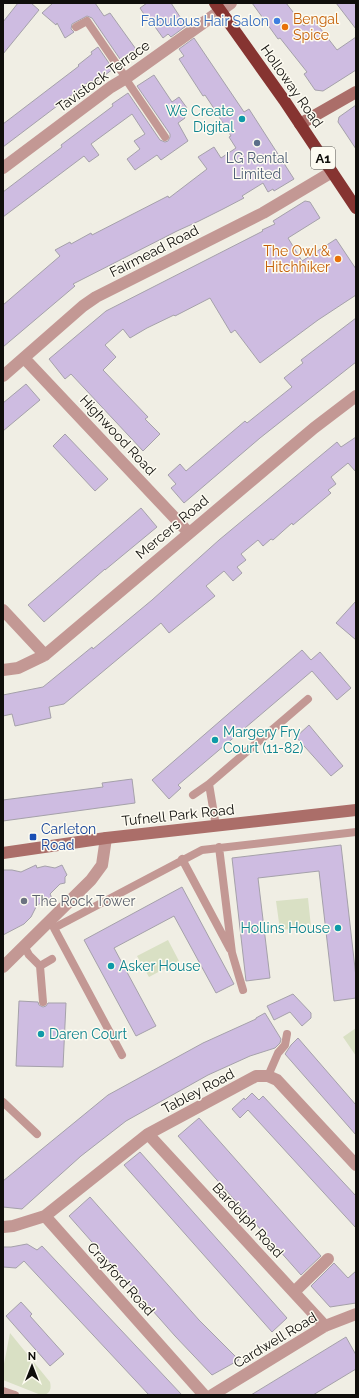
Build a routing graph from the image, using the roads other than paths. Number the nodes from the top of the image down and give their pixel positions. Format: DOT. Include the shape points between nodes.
graph roads {
  1 [pos="231,3"];
  2 [pos="218,7"];
  3 [pos="76,27"];
  4 [pos="125,78"];
  5 [pos="356,92"];
  6 [pos="300,124"];
  7 [pos="165,137"];
  8 [pos="3,168"];
  9 [pos="332,172"];
  10 [pos="356,208"];
  11 [pos="24,358"];
  12 [pos="3,376"];
  13 [pos="356,396"];
  14 [pos="190,533"];
  15 [pos="3,610"];
  16 [pos="45,655"];
  17 [pos="3,670"];
  18 [pos="308,698"];
  19 [pos="209,784"];
  20 [pos="193,795"];
  21 [pos="356,810"];
  22 [pos="216,826"];
  23 [pos="356,832"];
  24 [pos="106,838"];
  25 [pos="219,847"];
  26 [pos="3,853"];
  27 [pos="182,859"];
  28 [pos="24,946"];
  29 [pos="232,953"];
  30 [pos="52,959"];
  31 [pos="40,966"];
  32 [pos="3,967"];
  33 [pos="243,990"];
  34 [pos="43,1002"];
  35 [pos="287,1034"];
  36 [pos="122,1055"];
  37 [pos="268,1076"];
  38 [pos="3,1102"];
  39 [pos="37,1134"];
  40 [pos="148,1134"];
  41 [pos="356,1165"];
  42 [pos="45,1216"];
  43 [pos="8,1226"];
  44 [pos="328,1259"];
  45 [pos="294,1292"];
  46 [pos="356,1314"];
  47 [pos="325,1326"];
  48 [pos="3,1391"];
  49 [pos="15,1395"];
  50 [pos="204,1395"];
  51 [pos="212,1395"];
  1 -- 2 [label="street, Tavistock Terrace"];
  2 -- 4 [label="street, Tavistock Terrace"];
  2 -- 6 [label="highway, Holloway Road / A1"];
  3 -- 4 [label="lane" via="86,20"];
  4 -- 7 [label="lane"];
  4 -- 8 [label="street, Tavistock Terrace"];
  5 -- 6 [label="street"];
  6 -- 9 [label="highway, Holloway Road / A1"];
  9 -- 10 [label="highway, Holloway Road / A1"];
  9 -- 11 [label="street, Fairmead Road" via="263,213 96,297"];
  11 -- 12 [label="street, Fairmead Road"];
  11 -- 14 [label="street, Highwood Road"];
  13 -- 14 [label="street, Mercers Road" via="308,433"];
  14 -- 16 [label="street, Mercers Road"];
  15 -- 16 [label="street"];
  16 -- 17 [label="street, Mercers Road" via="18,668"];
  18 -- 19 [label="lane"];
  19 -- 20 [label="lane"];
  19 -- 22 [label="lane"];
  21 -- 22 [label="street, Tufnell Park Road"];
  22 -- 24 [label="street, Tufnell Park Road"];
  23 -- 25 [label="lane"];
  24 -- 26 [label="street, Tufnell Park Road"];
  24 -- 28 [label="street" via="102,865 91,880"];
  25 -- 27 [label="lane" via="202,850"];
  25 -- 29 [label="lane"];
  27 -- 29 [label="lane"];
  27 -- 36 [label="lane" via="54,928"];
  28 -- 31 [label="lane"];
  28 -- 32 [label="street"];
  29 -- 33 [label="lane"];
  30 -- 31 [label="lane"];
  31 -- 34 [label="lane"];
  35 -- 37 [label="lane" via="285,1045 278,1053"];
  37 -- 40 [label="street, Tabley Road" via="256,1076"];
  37 -- 41 [label="street" via="277,1080"];
  38 -- 39 [label="lane"];
  40 -- 42 [label="street, Tabley Road"];
  40 -- 45 [label="street, Bardolph Road"];
  42 -- 43 [label="street"];
  42 -- 50 [label="street, Crayford Road"];
  44 -- 45 [label="street"];
  45 -- 47 [label="street, Bardolph Road"];
  46 -- 47 [label="street, Cardwell Road"];
  47 -- 51 [label="street, Cardwell Road"];
  48 -- 49 [label="lane"];
}
